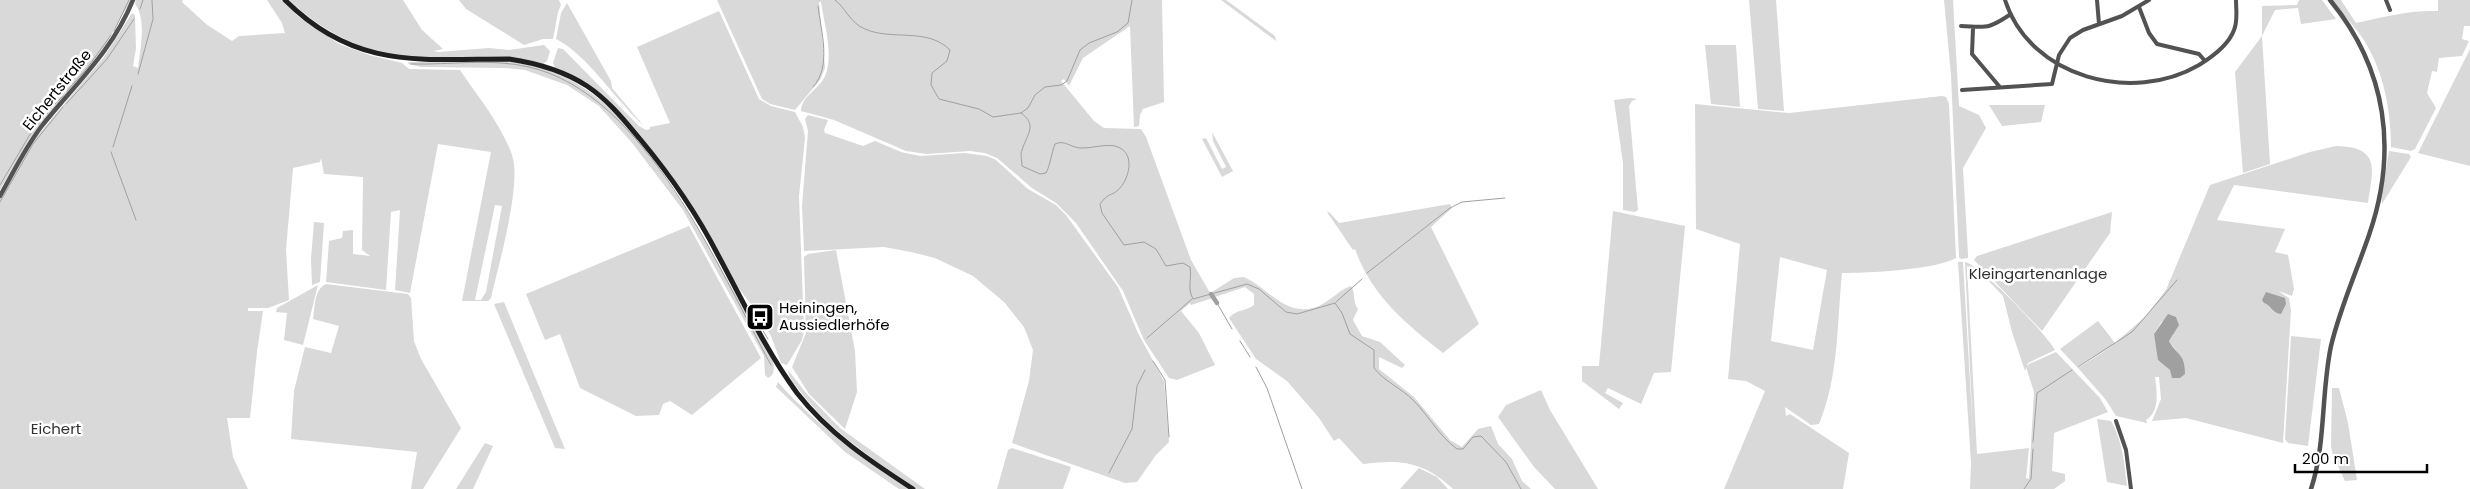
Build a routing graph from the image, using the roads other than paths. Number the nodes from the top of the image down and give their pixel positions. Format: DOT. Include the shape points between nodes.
graph roads {
  1 [pos="133,0"];
  2 [pos="285,0"];
  3 [pos="2005,0"];
  4 [pos="2097,0"];
  5 [pos="2149,0"];
  6 [pos="2236,0"];
  7 [pos="2330,0"];
  8 [pos="2386,0"];
  9 [pos="2139,6"];
  10 [pos="2390,10"];
  11 [pos="2011,14"];
  12 [pos="2099,24"];
  13 [pos="1960,26"];
  14 [pos="1973,28"];
  15 [pos="2205,62"];
  16 [pos="2058,63"];
  17 [pos="1999,86"];
  18 [pos="1962,90"];
  19 [pos="0,196"];
  20 [pos="2116,421"];
  21 [pos="913,489"];
  22 [pos="2131,489"];
  23 [pos="2311,489"];
  1 -- 19 [label="street, Eichertstraße" via="110,44 41,127"];
  2 -- 21 [label="main road" via="315,26 374,53 412,60 524,61 570,77 604,99 653,155 695,215 797,393 842,440"];
  3 -- 11 [label="street"];
  4 -- 12 [label="street"];
  5 -- 9 [label="street"];
  6 -- 15 [label="street" via="2234,30"];
  7 -- 23 [label="street" via="2351,29 2374,79 2384,117 2386,151 2376,210 2344,301 2330,353"];
  8 -- 10 [label="street"];
  9 -- 12 [label="street"];
  9 -- 15 [label="street" via="2149,33 2157,44 2199,54"];
  11 -- 14 [label="street" via="1991,27"];
  11 -- 16 [label="street" via="2034,47"];
  12 -- 16 [label="street" via="2070,38"];
  13 -- 14 [label="street"];
  14 -- 17 [label="street" via="1972,54"];
  15 -- 16 [label="street" via="2174,77 2149,84 2124,85 2082,75"];
  16 -- 17 [label="street" via="2052,84"];
  17 -- 18 [label="street"];
  20 -- 22 [label="street" via="2126,450"];
}
